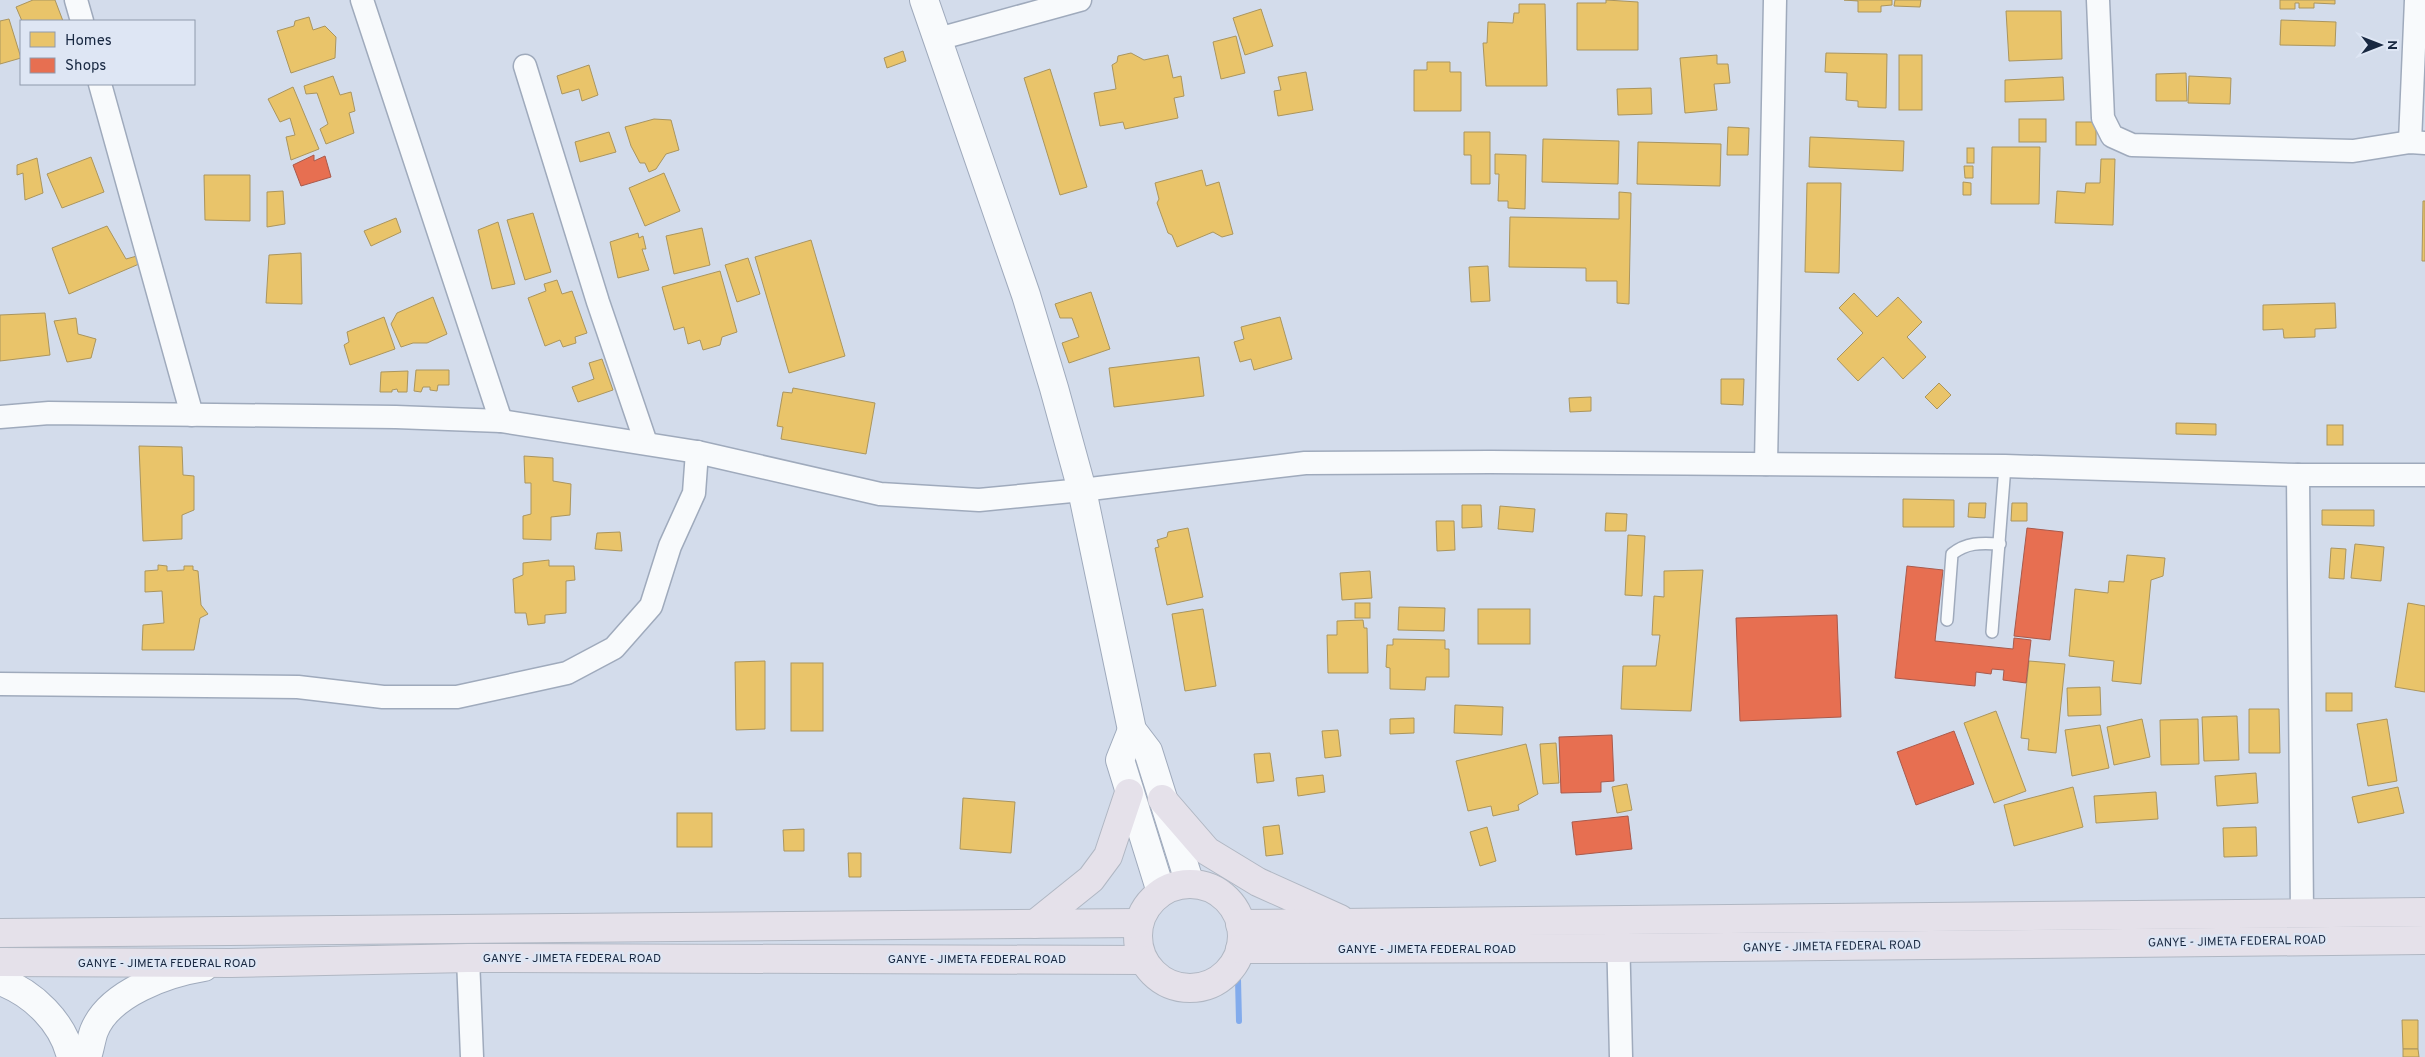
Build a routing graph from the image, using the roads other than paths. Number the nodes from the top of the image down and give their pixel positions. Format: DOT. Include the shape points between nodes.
graph roads {
  1 [pos="76,0"];
  2 [pos="362,0"];
  3 [pos="924,0"];
  4 [pos="1080,0"];
  5 [pos="1775,0"];
  6 [pos="2098,0"];
  7 [pos="2416,0"];
  8 [pos="82,20"];
  9 [pos="938,39"];
  10 [pos="525,66"];
  11 [pos="100,85"];
  12 [pos="2418,143"];
  13 [pos="192,415"];
  14 [pos="0,417"];
  15 [pos="501,421"];
  16 [pos="646,442"];
  17 [pos="698,452"];
  18 [pos="1766,464"];
  19 [pos="2005,466"];
  20 [pos="2298,475"];
  21 [pos="2425,475"];
  22 [pos="1082,490"];
  23 [pos="2000,544"];
  24 [pos="1947,620"];
  25 [pos="1992,632"];
  26 [pos="0,684"];
  27 [pos="1132,730"];
  28 [pos="1129,793"];
  29 [pos="1162,799"];
  30 [pos="1190,884"];
  31 [pos="1161,892"];
  32 [pos="2425,912"];
  33 [pos="2302,913"];
  34 [pos="1618,919"];
  35 [pos="1346,922"];
  36 [pos="1139,923"];
  37 [pos="1035,924"];
  38 [pos="0,933"];
  39 [pos="1240,936"];
  40 [pos="2425,940"];
  41 [pos="1618,948"];
  42 [pos="468,958"];
  43 [pos="1143,960"];
  44 [pos="0,962"];
  45 [pos="231,963"];
  46 [pos="0,981"];
  47 [pos="71,1057"];
  48 [pos="87,1057"];
  49 [pos="472,1057"];
  50 [pos="1621,1057"];
  1 -- 8 [label="street"];
  2 -- 15 [label="street"];
  3 -- 9 [label="main road"];
  4 -- 9 [label="street"];
  5 -- 18 [label="street"];
  6 -- 12 [label="street" via="2103,118 2112,136 2132,145 2353,151"];
  7 -- 12 [label="street"];
  9 -- 22 [label="main road" via="1026,295"];
  10 -- 16 [label="street" via="598,302"];
  11 -- 13 [label="street"];
  13 -- 14 [label="street" via="49,413"];
  13 -- 15 [label="street"];
  15 -- 16 [label="street"];
  16 -- 17 [label="street"];
  17 -- 22 [label="street" via="880,494 979,500"];
  17 -- 26 [label="street" via="694,494 670,546 651,606 614,648 567,673 457,697 383,697 298,687"];
  18 -- 19 [label="street"];
  18 -- 22 [label="street" via="1305,464"];
  19 -- 20 [label="street"];
  19 -- 23 [label="lane"];
  20 -- 21 [label="street"];
  20 -- 33 [label="street"];
  22 -- 27 [label="main road"];
  23 -- 24 [label="lane" via="1963,545 1952,554"];
  23 -- 25 [label="lane"];
  27 -- 28 [label="main road" via="1120,760"];
  27 -- 29 [label="main road" via="1148,751"];
  28 -- 31 [label="main road"];
  28 -- 37 [label="main road" via="1108,856 1091,879"];
  29 -- 30 [label="main road"];
  29 -- 35 [label="main road" via="1207,851 1258,882"];
  30 -- 31 [label="main road"];
  30 -- 39 [label="main road" via="1209,887 1220,893 1236,912"];
  31 -- 36 [label="main road" via="1144,911"];
  32 -- 33 [label="main road"];
  33 -- 34 [label="main road"];
  34 -- 35 [label="main road"];
  34 -- 41 [label="street"];
  35 -- 39 [label="main road"];
  36 -- 37 [label="main road"];
  36 -- 43 [label="main road" via="1139,948"];
  37 -- 38 [label="main road"];
  39 -- 41 [label="main road, GANYE - JIMETA FEDERAL ROAD"];
  39 -- 43 [label="main road" via="1228,971 1219,979 1195,988 1170,985 1150,970"];
  40 -- 41 [label="main road, GANYE - JIMETA FEDERAL ROAD"];
  41 -- 50 [label="street"];
  42 -- 43 [label="main road, GANYE - JIMETA FEDERAL ROAD"];
  42 -- 45 [label="main road, GANYE - JIMETA FEDERAL ROAD"];
  42 -- 49 [label="street"];
  44 -- 45 [label="main road, GANYE - JIMETA FEDERAL ROAD"];
  45 -- 48 [label="main road" via="196,968 133,991 103,1017 94,1030"];
  46 -- 47 [label="main road" via="50,1015 60,1028"];
}
